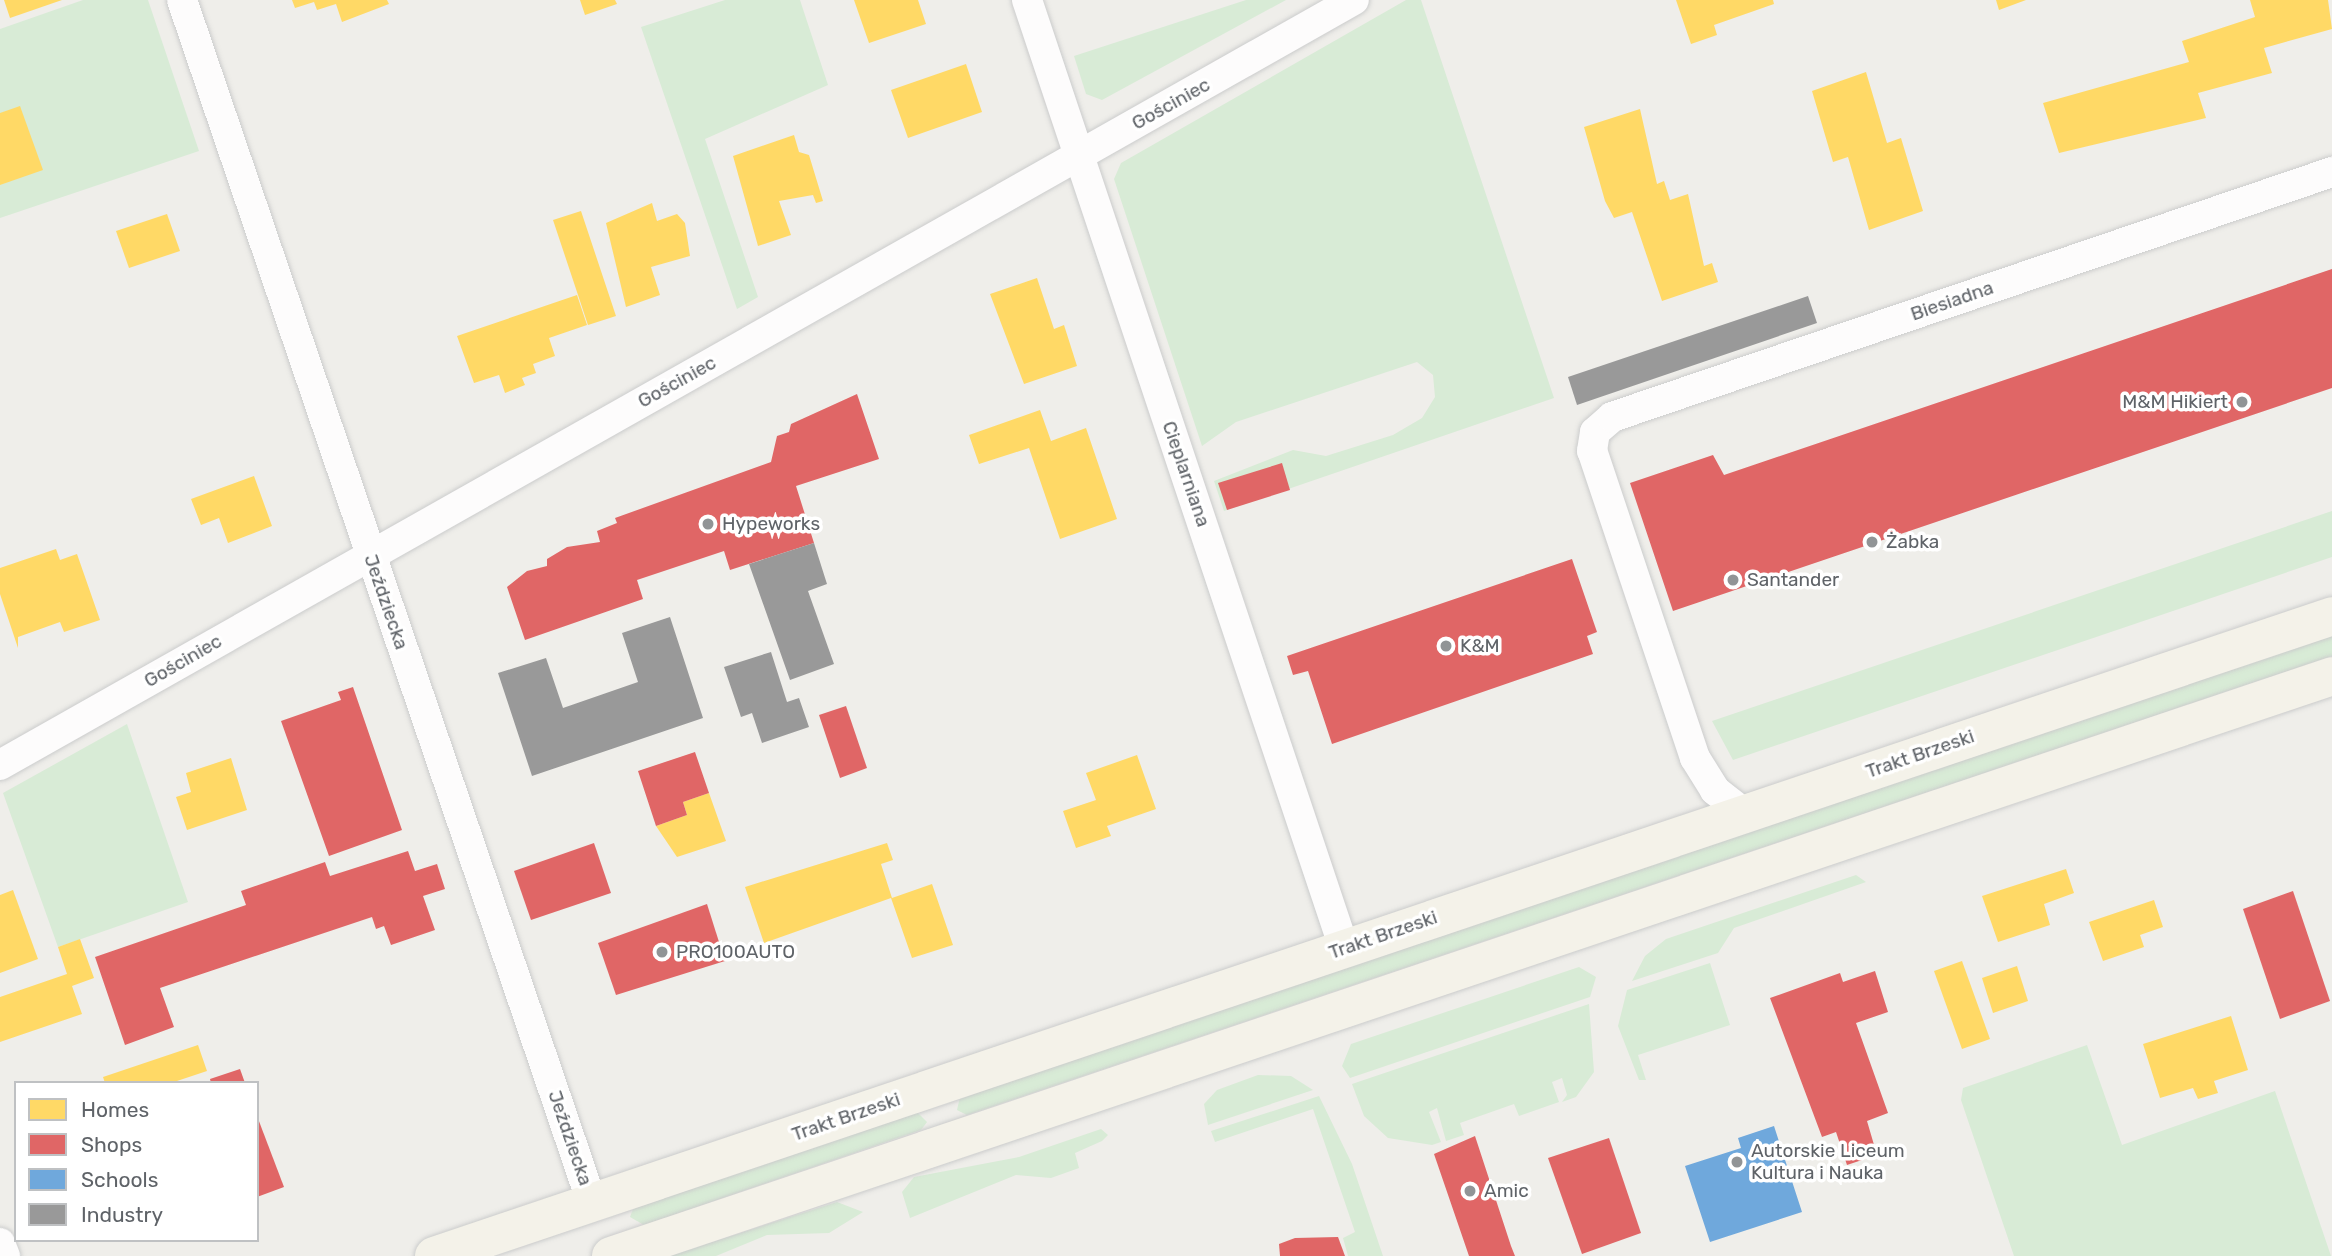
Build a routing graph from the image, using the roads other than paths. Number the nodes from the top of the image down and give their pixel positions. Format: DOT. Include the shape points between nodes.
graph roads {
  1 [pos="182,0"];
  2 [pos="1027,0"];
  3 [pos="1354,0"];
  4 [pos="1081,155"];
  5 [pos="2332,172"];
  6 [pos="370,555"];
  7 [pos="2332,616"];
  8 [pos="2332,676"];
  9 [pos="0,765"];
  10 [pos="1744,813"];
  11 [pos="1344,948"];
  12 [pos="592,1203"];
  13 [pos="0,1243"];
  14 [pos="5,1256"];
  15 [pos="434,1256"];
  16 [pos="611,1256"];
  1 -- 6 [label="street, Jeździecka"];
  2 -- 4 [label="street, Cieplarniana"];
  3 -- 4 [label="street, Gościniec"];
  4 -- 6 [label="street, Gościniec"];
  4 -- 11 [label="street, Cieplarniana"];
  5 -- 10 [label="street, Biesiadna" via="1612,417 1595,432 1592,451 1703,775"];
  6 -- 9 [label="street, Gościniec"];
  6 -- 12 [label="street, Jeździecka"];
  7 -- 10 [label="main road, Trakt Brzeski"];
  8 -- 16 [label="main road"];
  10 -- 11 [label="main road, Trakt Brzeski"];
  11 -- 12 [label="main road, Trakt Brzeski"];
  12 -- 15 [label="main road, Trakt Brzeski"];
  13 -- 14 [label="street"];
}
